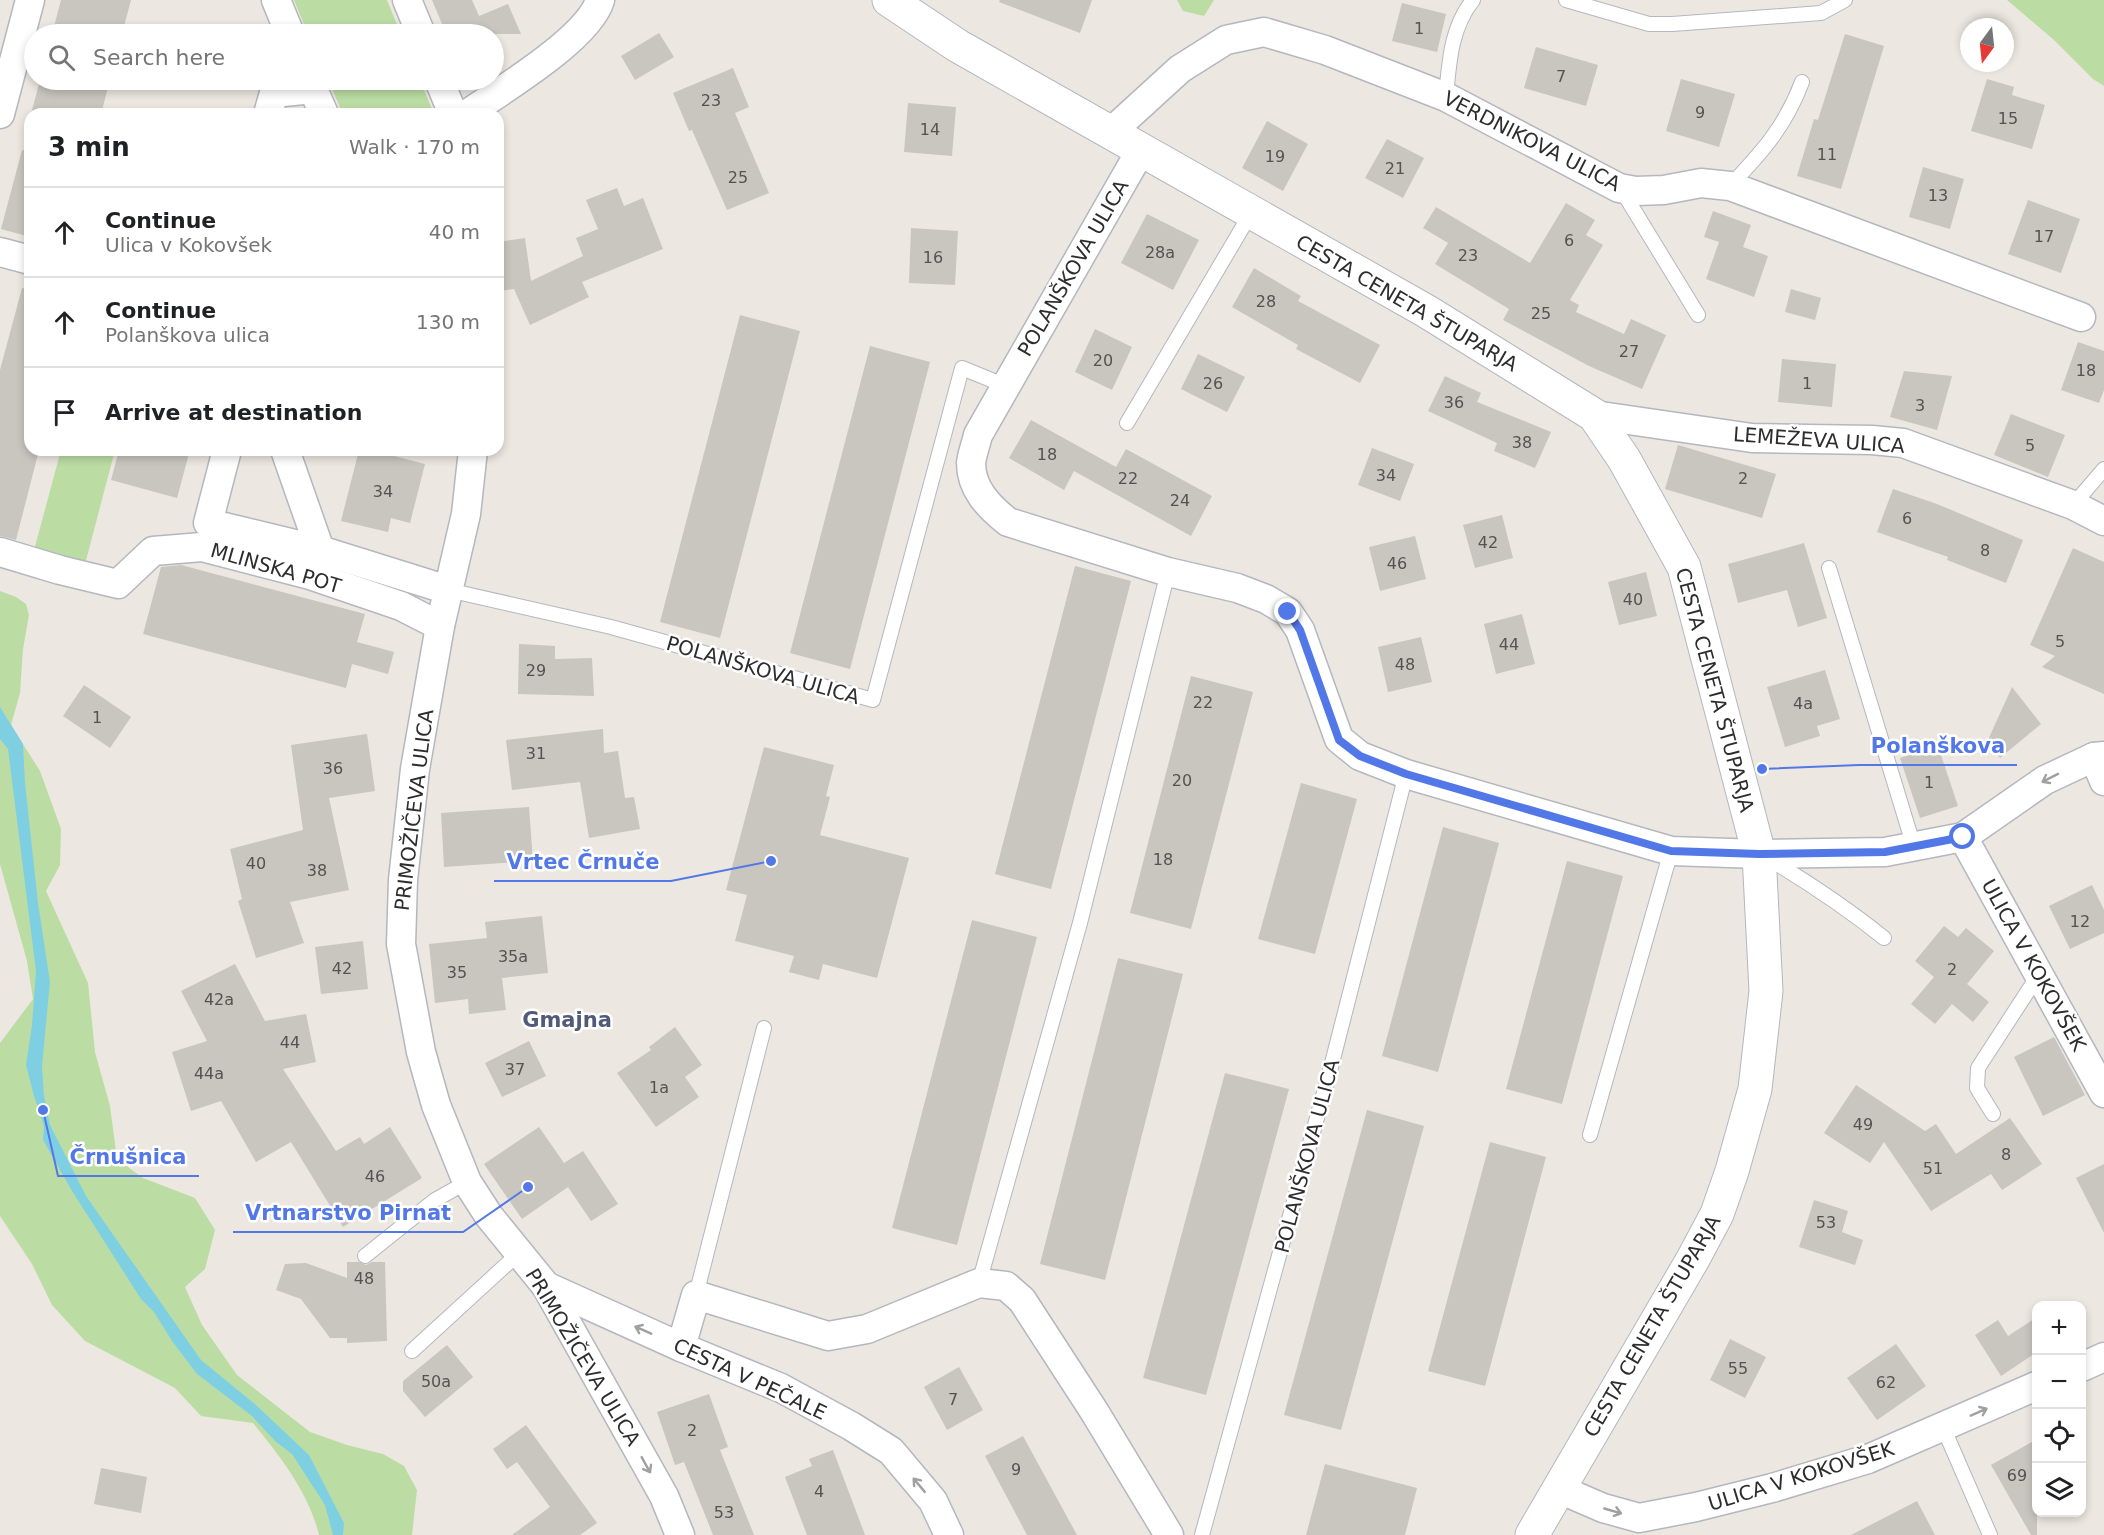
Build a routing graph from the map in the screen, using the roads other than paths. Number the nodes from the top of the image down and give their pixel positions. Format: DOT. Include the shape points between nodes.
graph roads {
  1 [pos="30,0"];
  2 [pos="276,0"];
  3 [pos="407,0"];
  4 [pos="600,0"];
  5 [pos="889,0"];
  6 [pos="1473,0"];
  7 [pos="1566,0"];
  8 [pos="1845,0"];
  9 [pos="286,24"];
  10 [pos="417,24"];
  11 [pos="1802,82"];
  12 [pos="504,88"];
  13 [pos="443,90"];
  14 [pos="502,90"];
  15 [pos="315,94"];
  16 [pos="1446,97"];
  17 [pos="270,108"];
  18 [pos="451,108"];
  19 [pos="476,108"];
  20 [pos="0,114"];
  21 [pos="1111,132"];
  22 [pos="1141,150"];
  23 [pos="1730,186"];
  24 [pos="1619,188"];
  25 [pos="1251,213"];
  26 [pos="0,252"];
  27 [pos="24,258"];
  28 [pos="1698,315"];
  29 [pos="2081,317"];
  30 [pos="1006,386"];
  31 [pos="1594,415"];
  32 [pos="1127,423"];
  33 [pos="225,456"];
  34 [pos="287,456"];
  35 [pos="472,456"];
  36 [pos="2104,469"];
  37 [pos="2073,506"];
  38 [pos="2104,521"];
  39 [pos="205,535"];
  40 [pos="320,550"];
  41 [pos="0,552"];
  42 [pos="1829,568"];
  43 [pos="1168,572"];
  44 [pos="448,590"];
  45 [pos="440,626"];
  46 [pos="2102,760"];
  47 [pos="1406,774"];
  48 [pos="1963,837"];
  49 [pos="1914,847"];
  50 [pos="1671,851"];
  51 [pos="1759,854"];
  52 [pos="1884,938"];
  53 [pos="2038,974"];
  54 [pos="764,1028"];
  55 [pos="2104,1093"];
  56 [pos="1993,1114"];
  57 [pos="1590,1135"];
  58 [pos="467,1182"];
  59 [pos="519,1253"];
  60 [pos="365,1256"];
  61 [pos="979,1283"];
  62 [pos="546,1286"];
  63 [pos="696,1295"];
  64 [pos="681,1347"];
  65 [pos="412,1351"];
  66 [pos="2104,1357"];
  67 [pos="2086,1365"];
  68 [pos="2032,1388"];
  69 [pos="1943,1427"];
  70 [pos="1559,1489"];
  71 [pos="680,1535"];
  72 [pos="949,1535"];
  73 [pos="1169,1535"];
  74 [pos="1202,1535"];
  75 [pos="1532,1535"];
  76 [pos="1990,1535"];
  1 -- 20 [label="street"];
  2 -- 9 [label="street"];
  3 -- 10 [label="street"];
  4 -- 12 [label="street" via="598,10 582,30"];
  5 -- 21 [label="street, CESTA CENETA ŠTUPARJA" via="958,46"];
  6 -- 16 [label="lane" via="1456,29"];
  7 -- 8 [label="lane" via="1649,24 1821,13"];
  11 -- 23 [label="lane" via="1783,124"];
  13 -- 18 [label="street"];
  14 -- 19 [label="street"];
  15 -- 17 [label="street" via="274,93"];
  16 -- 21 [label="street, VERDNIKOVA ULICA" via="1325,50 1264,32 1226,40 1180,69"];
  16 -- 24 [label="street, VERDNIKOVA ULICA"];
  21 -- 22 [label="street, CESTA CENETA ŠTUPARJA"];
  22 -- 25 [label="street, CESTA CENETA ŠTUPARJA"];
  22 -- 30 [label="street, POLANŠKOVA ULICA"];
  23 -- 24 [label="street, VERDNIKOVA ULICA" via="1701,183 1664,190"];
  23 -- 29 [label="street, VERDNIKOVA ULICA"];
  24 -- 28 [label="lane"];
  25 -- 31 [label="street, CESTA CENETA ŠTUPARJA" via="1426,311"];
  25 -- 32 [label="lane"];
  26 -- 27 [label="street"];
  30 -- 43 [label="street, POLANŠKOVA ULICA" via="978,435 971,463 976,486 989,507 1008,522"];
  30 -- 44 [label="lane, POLANŠKOVA ULICA" via="962,368 873,700 611,627"];
  31 -- 37 [label="street, LEMEŽEVA ULICA" via="1752,438 1903,443"];
  31 -- 51 [label="street, CESTA CENETA ŠTUPARJA" via="1624,459 1684,567"];
  33 -- 39 [label="street"];
  34 -- 40 [label="street"];
  35 -- 44 [label="street, PRIMOŽIČEVA ULICA" via="466,514"];
  36 -- 37 [label="lane"];
  37 -- 38 [label="street, LEMEŽEVA ULICA"];
  39 -- 40 [label="street"];
  39 -- 41 [label="street, MLINSKA POT" via="153,550 118,584"];
  39 -- 45 [label="street, MLINSKA POT" via="400,606"];
  40 -- 44 [label="street"];
  42 -- 49 [label="lane"];
  43 -- 47 [label="street, POLANŠKOVA ULICA" via="1238,588 1288,612 1300,630 1339,740 1360,756"];
  43 -- 61 [label="lane" via="1080,923"];
  44 -- 45 [label="street, PRIMOŽIČEVA ULICA"];
  45 -- 58 [label="street, PRIMOŽIČEVA ULICA" via="415,769 403,880 401,944 421,1052 436,1105"];
  46 -- 48 [label="street, one-way" via="2045,780"];
  47 -- 50 [label="street, POLANŠKOVA ULICA"];
  47 -- 74 [label="lane, POLANŠKOVA ULICA" via="1331,1067"];
  48 -- 49 [label="street"];
  48 -- 53 [label="street, ULICA V KOKOVŠEK"];
  49 -- 51 [label="street" via="1885,852"];
  50 -- 51 [label="street, POLANŠKOVA ULICA"];
  50 -- 57 [label="lane"];
  51 -- 52 [label="lane" via="1799,877"];
  51 -- 70 [label="street, CESTA CENETA ŠTUPARJA" via="1766,991 1755,1089 1732,1172 1717,1214 1694,1259"];
  53 -- 55 [label="street, ULICA V KOKOVŠEK"];
  53 -- 56 [label="lane" via="1978,1068 1977,1088"];
  54 -- 63 [label="lane"];
  58 -- 59 [label="street, PRIMOŽIČEVA ULICA"];
  58 -- 60 [label="lane" via="435,1200"];
  59 -- 62 [label="street, PRIMOŽIČEVA ULICA"];
  59 -- 65 [label="lane"];
  61 -- 63 [label="street" via="867,1329 828,1336"];
  61 -- 73 [label="street" via="1006,1286 1022,1300"];
  64 -- 62 [label="street, CESTA V PEČALE, one-way"];
  62 -- 71 [label="street, PRIMOŽIČEVA ULICA, one-way" via="663,1496"];
  63 -- 64 [label="street"];
  72 -- 64 [label="street, CESTA V PEČALE, one-way" via="933,1502 891,1451 781,1388"];
  66 -- 67 [label="street"];
  69 -- 68 [label="street, ULICA V KOKOVŠEK, one-way"];
  70 -- 69 [label="street, ULICA V KOKOVŠEK, one-way" via="1639,1518 1783,1485 1868,1459"];
  69 -- 76 [label="lane"];
  70 -- 75 [label="street, CESTA CENETA ŠTUPARJA"];
}
